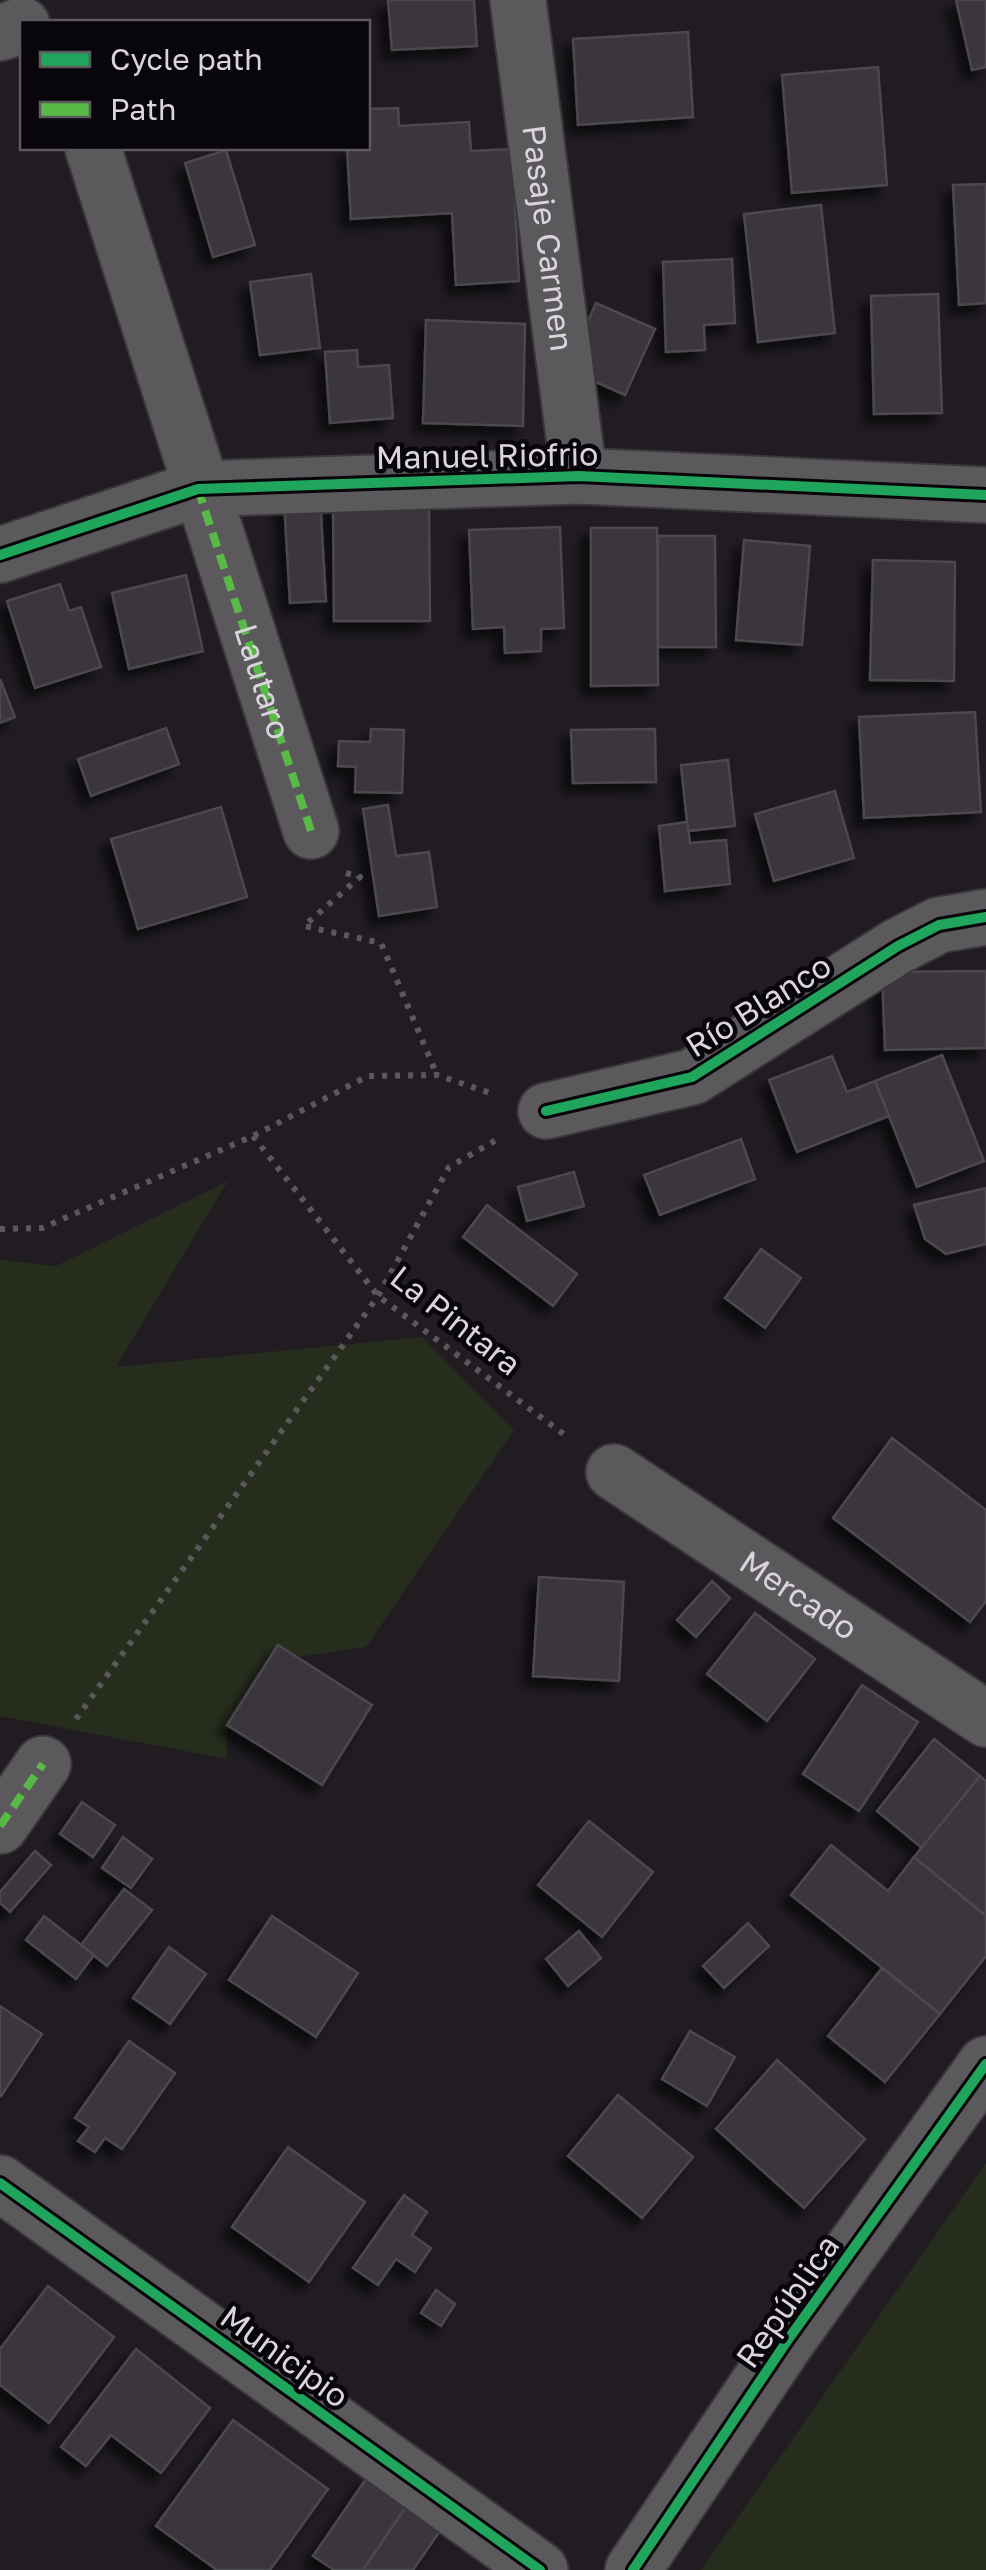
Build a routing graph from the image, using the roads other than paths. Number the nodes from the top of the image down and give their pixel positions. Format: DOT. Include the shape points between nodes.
graph roads {
  1 [pos="518,0"];
  2 [pos="94,150"];
  3 [pos="579,476"];
  4 [pos="198,489"];
  5 [pos="986,495"];
  6 [pos="0,555"];
  7 [pos="327,852"];
  8 [pos="986,918"];
  9 [pos="546,1111"];
  10 [pos="614,1472"];
  11 [pos="986,1719"];
  12 [pos="43,1764"];
  13 [pos="0,1826"];
  14 [pos="986,2064"];
  15 [pos="0,2183"];
  16 [pos="540,2570"];
  17 [pos="634,2570"];
  1 -- 3 [label="street, Pasaje Carmen"];
  2 -- 4 [label="street, Lautaro"];
  3 -- 4 [label="street, Manuel Riofrio"];
  3 -- 5 [label="street, Manuel Riofrio"];
  4 -- 6 [label="street, Manuel Riofrio"];
  4 -- 7 [label="street, Lautaro"];
  8 -- 9 [label="street, Río Blanco" via="939,925 898,946 692,1076"];
  10 -- 11 [label="street, Mercado"];
  12 -- 13 [label="street"];
  14 -- 17 [label="street, República"];
  15 -- 16 [label="street, Municipio"];
}
